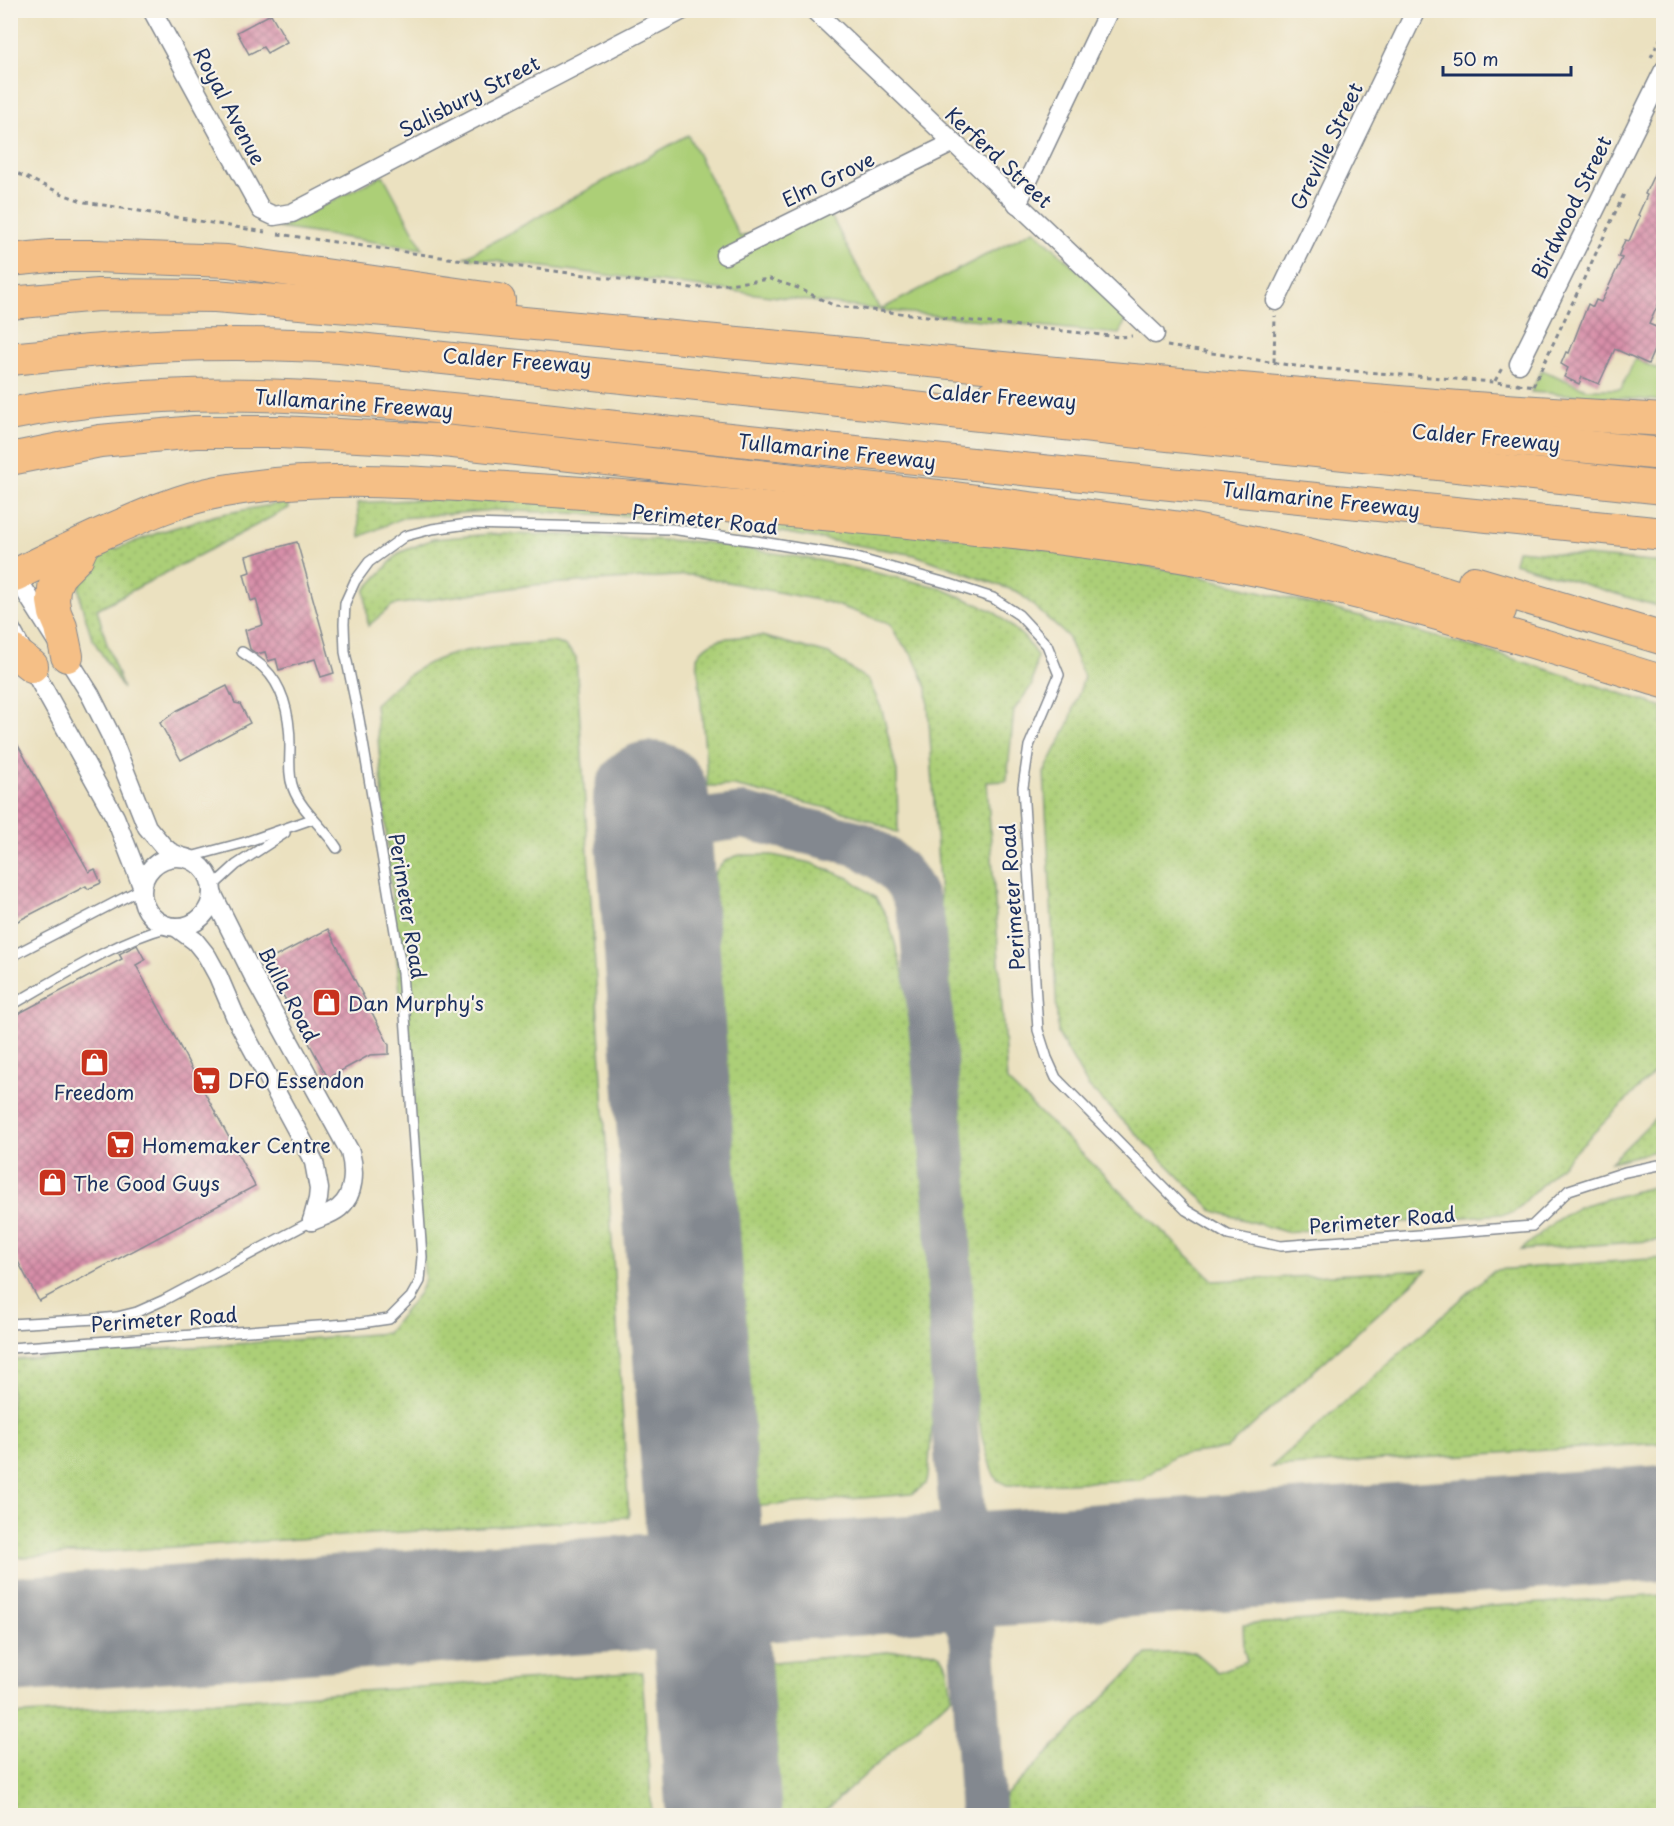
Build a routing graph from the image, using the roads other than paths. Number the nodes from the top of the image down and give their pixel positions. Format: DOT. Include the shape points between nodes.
graph roads {
  1 [pos="152,10"];
  2 [pos="682,10"];
  3 [pos="814,10"];
  4 [pos="1109,10"];
  5 [pos="1416,10"];
  6 [pos="1664,70"];
  7 [pos="952,143"];
  8 [pos="1017,204"];
  9 [pos="274,216"];
  10 [pos="725,255"];
  11 [pos="10,260"];
  12 [pos="1276,301"];
  13 [pos="10,303"];
  14 [pos="1155,334"];
  15 [pos="340,347"];
  16 [pos="10,359"];
  17 [pos="1519,364"];
  18 [pos="977,365"];
  19 [pos="10,414"];
  20 [pos="1658,420"];
  21 [pos="354,435"];
  22 [pos="1664,454"];
  23 [pos="10,459"];
  24 [pos="929,460"];
  25 [pos="1664,488"];
  26 [pos="942,526"];
  27 [pos="1664,534"];
  28 [pos="85,542"];
  29 [pos="15,575"];
  30 [pos="10,628"];
  31 [pos="1664,639"];
  32 [pos="242,651"];
  33 [pos="67,657"];
  34 [pos="21,658"];
  35 [pos="1664,662"];
  36 [pos="1664,681"];
  37 [pos="312,819"];
  38 [pos="300,824"];
  39 [pos="337,848"];
  40 [pos="184,858"];
  41 [pos="141,888"];
  42 [pos="212,890"];
  43 [pos="173,927"];
  44 [pos="10,957"];
  45 [pos="10,1006"];
  46 [pos="1664,1164"];
  47 [pos="312,1221"];
  48 [pos="10,1324"];
  49 [pos="10,1348"];
  1 -- 9 [label="street, Royal Avenue" via="261,210"];
  2 -- 9 [label="street, Salisbury Street" via="292,213"];
  3 -- 7 [label="street, Kerferd Street"];
  4 -- 8 [label="street"];
  5 -- 12 [label="street, Greville Street"];
  6 -- 17 [label="street, Birdwood Street"];
  7 -- 8 [label="street, Kerferd Street"];
  7 -- 10 [label="street, Elm Grove"];
  8 -- 14 [label="street, Kerferd Street"];
  11 -- 18 [label="highway" via="95,256 227,261"];
  13 -- 18 [label="highway" via="98,296 215,296"];
  15 -- 16 [label="highway" via="271,344 117,348"];
  15 -- 22 [label="highway, Calder Freeway" via="1244,415"];
  15 -- 25 [label="highway"];
  18 -- 20 [label="highway" via="1459,407"];
  19 -- 24 [label="highway, Tullamarine Freeway" via="146,396 318,397"];
  21 -- 23 [label="highway" via="195,432 100,441"];
  21 -- 26 [label="highway" via="580,466"];
  21 -- 35 [label="highway" via="661,464 1189,529 1307,554 1420,585"];
  24 -- 27 [label="highway, Tullamarine Freeway"];
  24 -- 31 [label="highway" via="1303,530"];
  26 -- 28 [label="highway" via="626,496 328,480 216,492 153,510"];
  26 -- 36 [label="highway" via="1076,540 1251,568 1475,624"];
  28 -- 29 [label="highway"];
  28 -- 33 [label="highway" via="54,588 55,613"];
  29 -- 33 [label="street"];
  30 -- 34 [label="street"];
  32 -- 37 [label="lane" via="264,668 280,693 288,718 293,787"];
  33 -- 40 [label="street" via="111,736 147,827 170,852"];
  34 -- 41 [label="street" via="115,817"];
  37 -- 38 [label="lane"];
  37 -- 39 [label="lane"];
  38 -- 40 [label="lane"];
  38 -- 42 [label="lane" via="236,865"];
  40 -- 41 [label="street" via="160,861 145,876"];
  40 -- 42 [label="street" via="204,870"];
  41 -- 43 [label="street" via="148,914"];
  41 -- 44 [label="lane"];
  42 -- 43 [label="street" via="201,918"];
  42 -- 47 [label="street, Bulla Road" via="255,979 350,1152 353,1179 346,1200 339,1209"];
  43 -- 45 [label="lane" via="126,942"];
  43 -- 47 [label="street" via="195,941 207,956 314,1162 319,1189"];
  46 -- 49 [label="lane, Perimeter Road" via="1569,1190 1532,1226 1281,1246 1228,1235 1186,1210 1056,1078 1047,1058 1038,1030 1023,787 1029,746 1059,675 1047,645 1020,615 993,597 950,584 853,557 756,541 671,529 468,524 405,536 369,562 345,603 345,652 402,973 422,1257 420,1281 411,1297 389,1319"];
  47 -- 48 [label="lane" via="137,1312 97,1319"];
}
